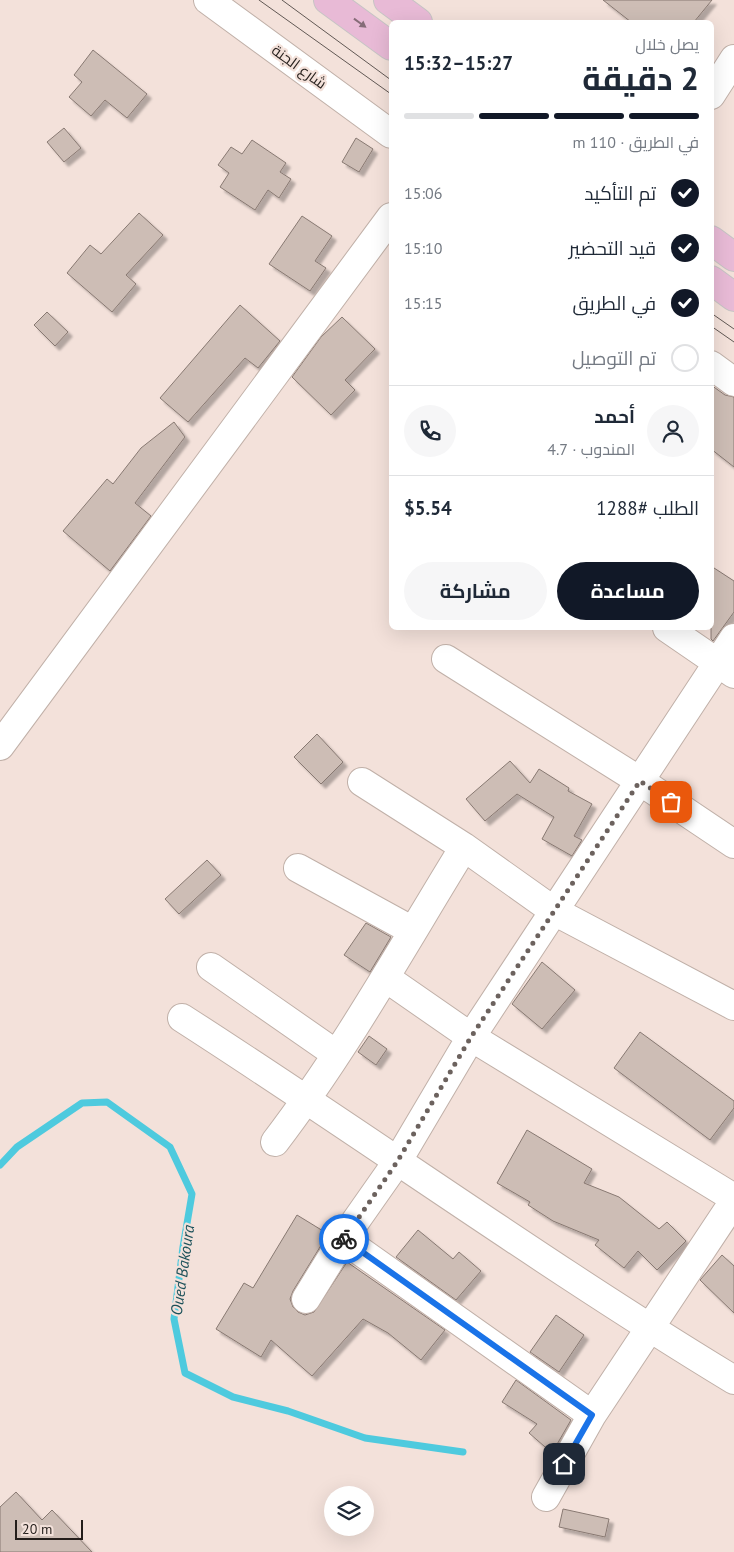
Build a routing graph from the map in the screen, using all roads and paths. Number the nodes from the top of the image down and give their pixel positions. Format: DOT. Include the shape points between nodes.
graph roads {
  1 [pos="208,0"];
  2 [pos="328,0"];
  3 [pos="388,0"];
  4 [pos="415,20"];
  5 [pos="389,45"];
  6 [pos="734,59"];
  7 [pos="714,90"];
  8 [pos="389,133"];
  9 [pos="389,220"];
  10 [pos="714,242"];
  11 [pos="734,257"];
  12 [pos="714,282"];
  13 [pos="734,297"];
  14 [pos="714,367"];
  15 [pos="734,382"];
  16 [pos="670,630"];
  17 [pos="734,638"];
  18 [pos="446,659"];
  19 [pos="725,669"];
  20 [pos="0,746"];
  21 [pos="640,781"];
  22 [pos="362,782"];
  23 [pos="734,844"];
  24 [pos="464,847"];
  25 [pos="298,868"];
  26 [pos="554,911"];
  27 [pos="413,931"];
  28 [pos="210,967"];
  29 [pos="386,978"];
  30 [pos="734,1006"];
  31 [pos="182,1018"];
  32 [pos="471,1037"];
  33 [pos="336,1054"];
  34 [pos="308,1099"];
  35 [pos="275,1142"];
  36 [pos="397,1162"];
  37 [pos="734,1200"];
  38 [pos="343,1239"];
  39 [pos="306,1299"];
  40 [pos="649,1329"];
  41 [pos="734,1380"];
  42 [pos="592,1415"];
  43 [pos="546,1497"];
  1 -- 8 [label="street, شارع الجنة"];
  2 -- 5 [label="main road, one-way"];
  3 -- 4 [label="main road"];
  6 -- 7 [label="street"];
  9 -- 20 [label="street"];
  10 -- 11 [label="main road"];
  12 -- 13 [label="main road"];
  14 -- 15 [label="street"];
  16 -- 19 [label="street"];
  17 -- 19 [label="street"];
  18 -- 21 [label="street"];
  19 -- 21 [label="street"];
  21 -- 23 [label="street"];
  21 -- 26 [label="street"];
  22 -- 24 [label="street"];
  24 -- 26 [label="street"];
  24 -- 27 [label="street"];
  25 -- 27 [label="street"];
  26 -- 30 [label="street"];
  26 -- 32 [label="street"];
  27 -- 29 [label="street"];
  28 -- 33 [label="street"];
  29 -- 32 [label="street"];
  29 -- 33 [label="street"];
  31 -- 34 [label="street"];
  32 -- 36 [label="street"];
  32 -- 37 [label="street"];
  33 -- 34 [label="street"];
  34 -- 35 [label="street"];
  34 -- 36 [label="street"];
  36 -- 38 [label="street"];
  36 -- 40 [label="street"];
  37 -- 40 [label="street"];
  38 -- 39 [label="street"];
  38 -- 42 [label="street"];
  40 -- 41 [label="street"];
  40 -- 42 [label="street"];
  42 -- 43 [label="street"];
}
